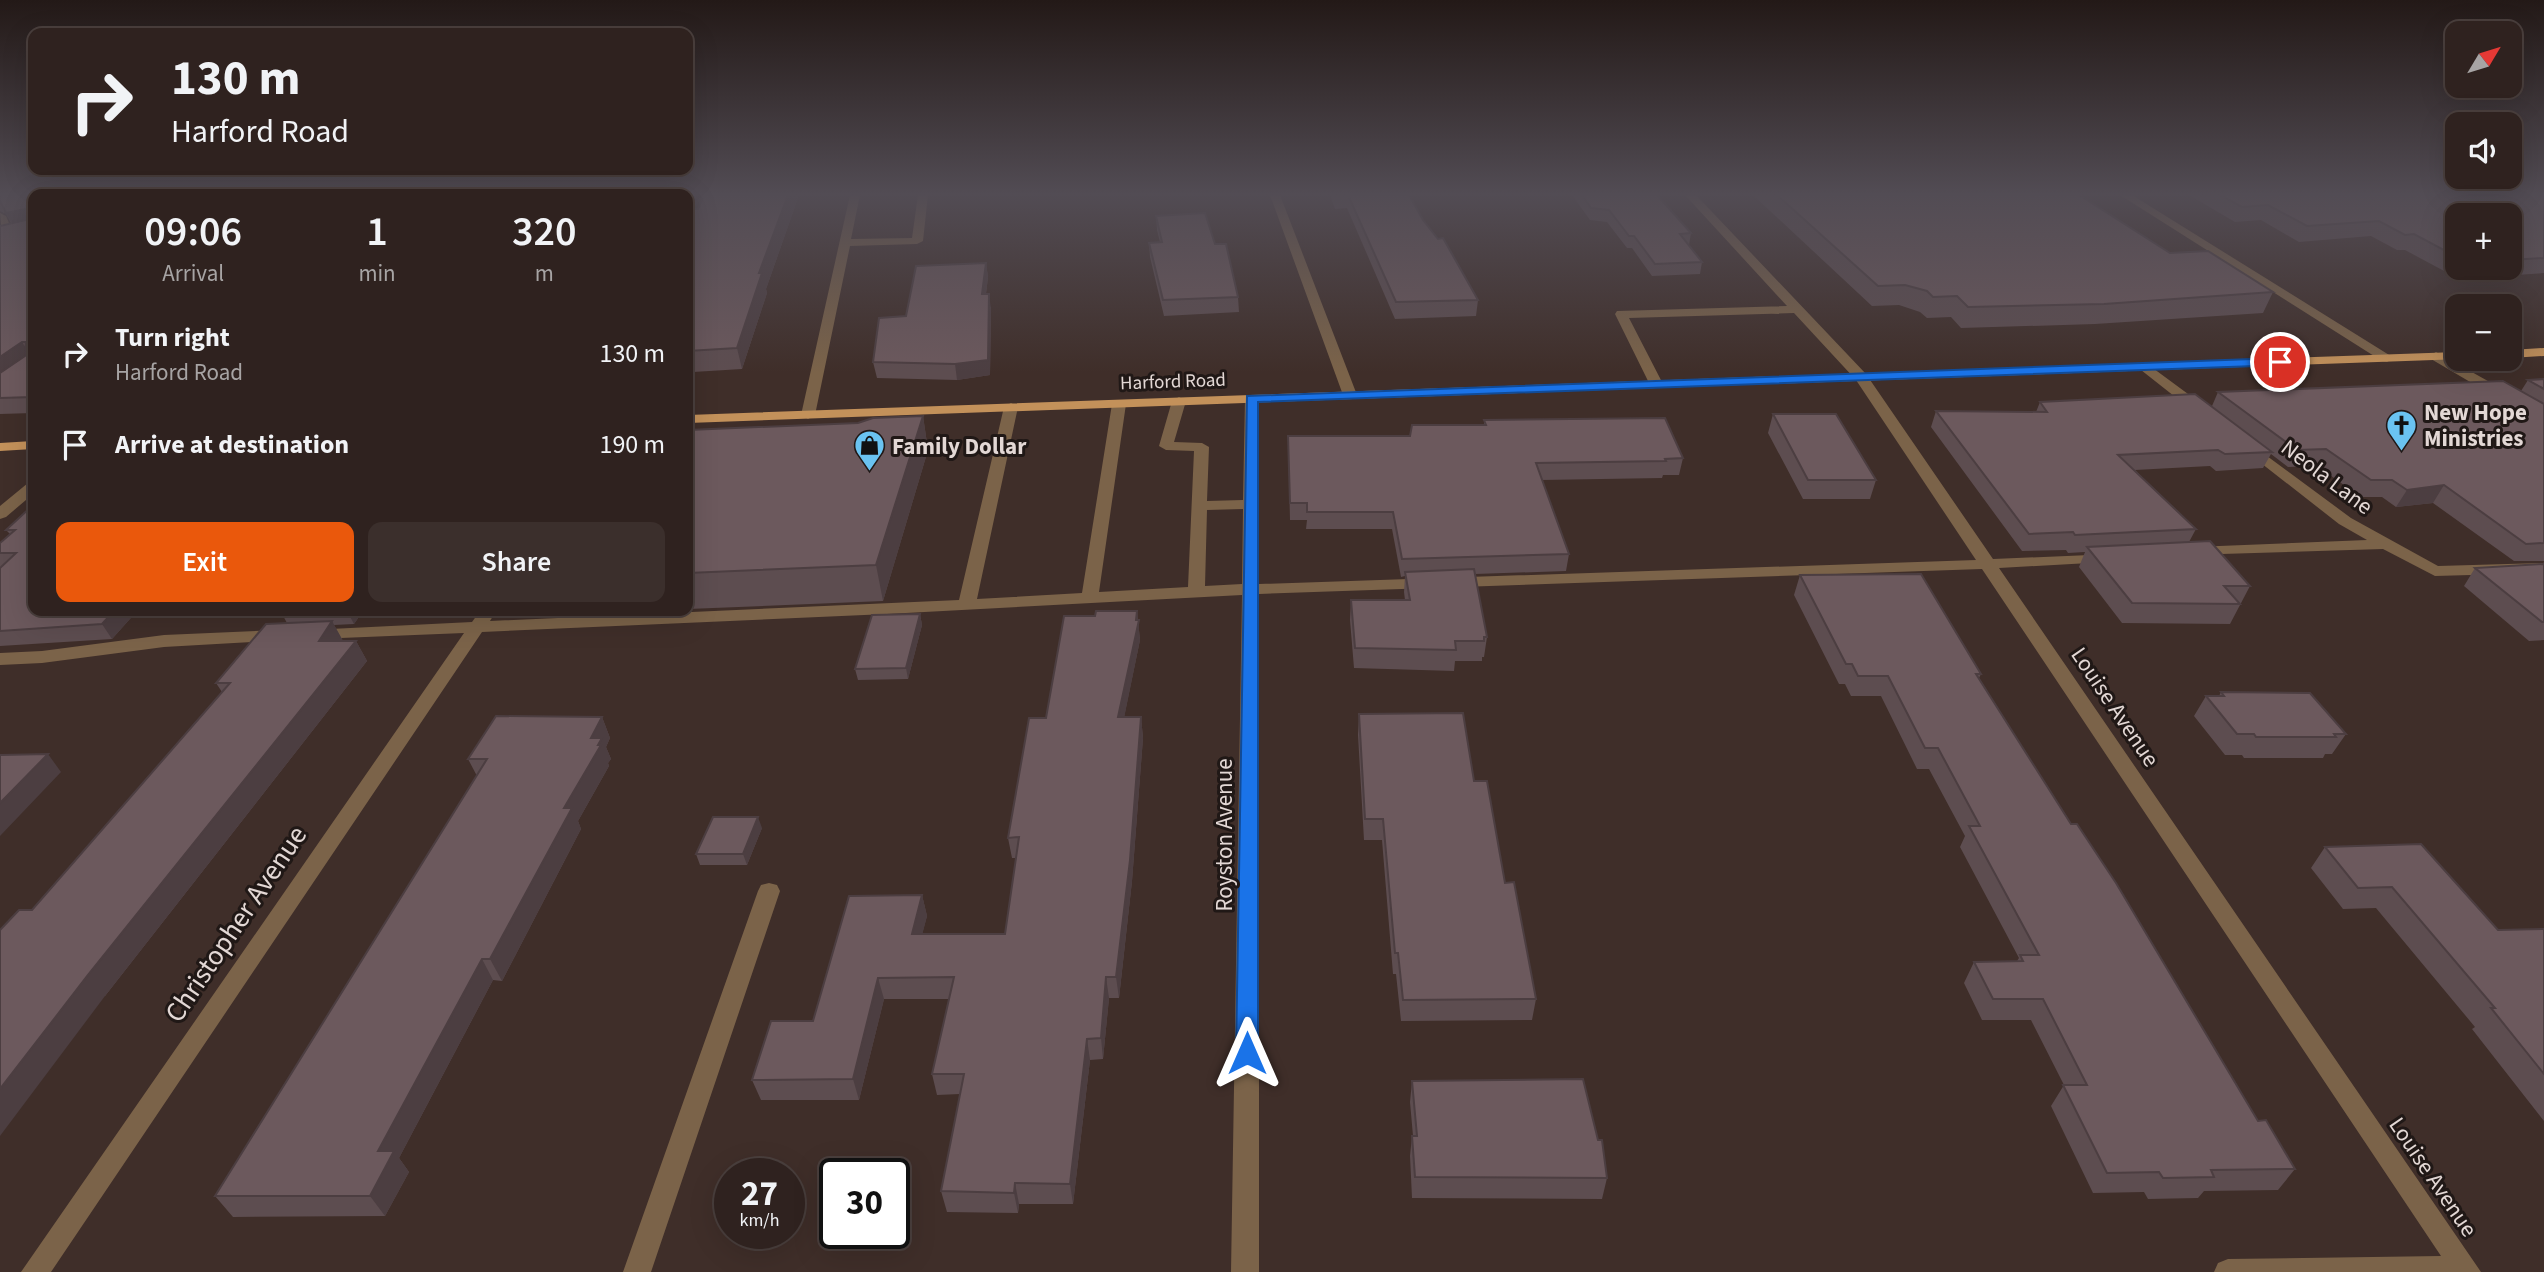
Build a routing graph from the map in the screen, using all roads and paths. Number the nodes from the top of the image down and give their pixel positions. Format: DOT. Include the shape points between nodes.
graph roads {
  1 [pos="843,254"];
  2 [pos="1297,254"];
  3 [pos="1746,254"];
  4 [pos="2220,254"];
  5 [pos="1797,309"];
  6 [pos="2544,352"];
  7 [pos="2522,353"];
  8 [pos="2436,356"];
  9 [pos="2445,356"];
  10 [pos="2387,358"];
  11 [pos="2146,367"];
  12 [pos="1861,377"];
  13 [pos="1656,384"];
  14 [pos="1350,395"];
  15 [pos="1252,399"];
  16 [pos="2508,399"];
  17 [pos="1179,401"];
  18 [pos="1119,404"];
  19 [pos="1011,407"];
  20 [pos="808,415"];
  21 [pos="2209,416"];
  22 [pos="693,419"];
  23 [pos="2240,440"];
  24 [pos="28,446"];
  25 [pos="0,447"];
  26 [pos="28,490"];
  27 [pos="1251,503"];
  28 [pos="1199,506"];
  29 [pos="0,514"];
  30 [pos="2383,544"];
  31 [pos="2180,553"];
  32 [pos="2125,556"];
  33 [pos="1989,564"];
  34 [pos="2544,568"];
  35 [pos="1250,589"];
  36 [pos="1196,592"];
  37 [pos="1090,598"];
  38 [pos="967,604"];
  39 [pos="693,612"];
  40 [pos="579,616"];
  41 [pos="482,619"];
  42 [pos="0,659"];
  43 [pos="769,891"];
  44 [pos="2466,1270"];
  45 [pos="35,1272"];
  46 [pos="637,1272"];
  47 [pos="1245,1272"];
  48 [pos="2228,1272"];
  1 -- 20 [label="street"];
  2 -- 14 [label="street"];
  3 -- 5 [label="street, Louise Avenue"];
  4 -- 10 [label="street"];
  5 -- 12 [label="street, Louise Avenue"];
  5 -- 13 [label="street" via="1621,314"];
  6 -- 7 [label="main road"];
  8 -- 9 [label="main road, Harford Road"];
  8 -- 10 [label="main road, Harford Road"];
  8 -- 16 [label="street"];
  10 -- 11 [label="main road, Harford Road"];
  11 -- 12 [label="main road, Harford Road"];
  11 -- 21 [label="street"];
  12 -- 13 [label="main road, Harford Road"];
  12 -- 33 [label="street, Louise Avenue"];
  13 -- 14 [label="main road, Harford Road"];
  14 -- 15 [label="main road, Harford Road"];
  15 -- 17 [label="main road, Harford Road"];
  15 -- 27 [label="street, Royston Avenue"];
  17 -- 18 [label="main road, Harford Road"];
  17 -- 28 [label="street" via="1166,446 1202,447"];
  18 -- 19 [label="main road, Harford Road"];
  18 -- 37 [label="street"];
  19 -- 20 [label="main road, Harford Road"];
  19 -- 38 [label="street"];
  20 -- 22 [label="main road, Harford Road"];
  23 -- 30 [label="street, Neola Lane" via="2345,521"];
  24 -- 25 [label="main road"];
  26 -- 29 [label="street"];
  27 -- 28 [label="street"];
  27 -- 35 [label="street, Royston Avenue"];
  28 -- 36 [label="street"];
  30 -- 31 [label="street"];
  30 -- 34 [label="street, Neola Lane" via="2435,571"];
  32 -- 33 [label="street"];
  33 -- 35 [label="street"];
  33 -- 44 [label="street, Louise Avenue"];
  35 -- 36 [label="street"];
  35 -- 47 [label="street, Royston Avenue"];
  36 -- 37 [label="street"];
  37 -- 38 [label="street"];
  38 -- 39 [label="street"];
  40 -- 41 [label="street"];
  41 -- 42 [label="street" via="164,641"];
  41 -- 45 [label="street, Christopher Avenue"];
  43 -- 46 [label="street"];
  44 -- 48 [label="street"];
}
